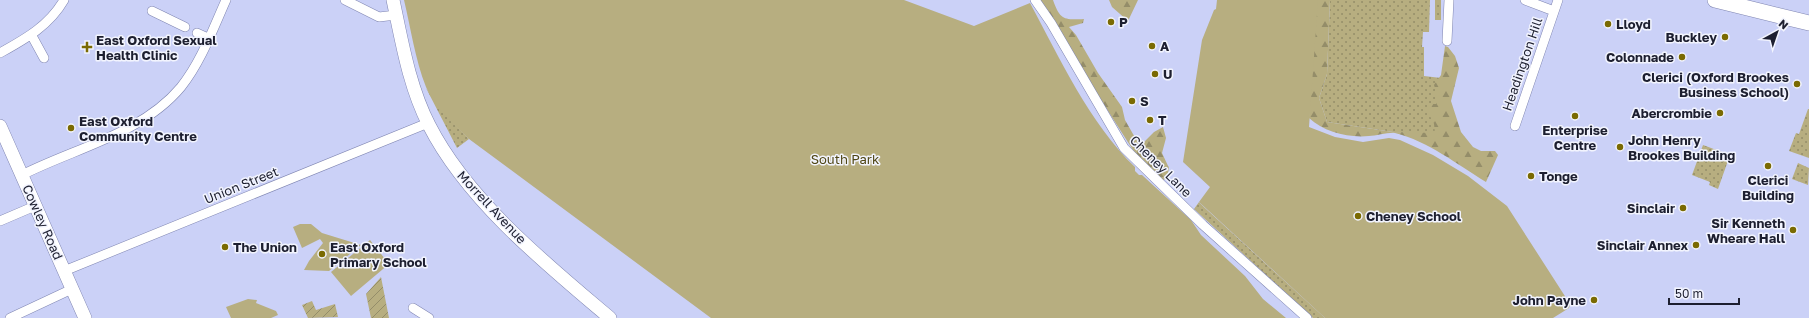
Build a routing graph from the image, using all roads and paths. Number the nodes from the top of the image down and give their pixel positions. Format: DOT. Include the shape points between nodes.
graph roads {
  1 [pos="64,0"];
  2 [pos="226,0"];
  3 [pos="345,0"];
  4 [pos="393,0"];
  5 [pos="1035,0"];
  6 [pos="1449,0"];
  7 [pos="1525,0"];
  8 [pos="1558,0"];
  9 [pos="1715,0"];
  10 [pos="152,11"];
  11 [pos="1554,12"];
  12 [pos="396,15"];
  13 [pos="1809,23"];
  14 [pos="185,27"];
  15 [pos="197,33"];
  16 [pos="32,36"];
  17 [pos="208,38"];
  18 [pos="1448,41"];
  19 [pos="0,53"];
  20 [pos="44,58"];
  21 [pos="428,123"];
  22 [pos="0,126"];
  23 [pos="1515,126"];
  24 [pos="22,175"];
  25 [pos="35,206"];
  26 [pos="0,221"];
  27 [pos="64,270"];
  28 [pos="72,289"];
  29 [pos="413,308"];
  30 [pos="10,318"];
  31 [pos="85,318"];
  32 [pos="429,318"];
  33 [pos="610,318"];
  34 [pos="1307,318"];
  1 -- 16 [label="street" via="49,21"];
  2 -- 17 [label="street"];
  3 -- 12 [label="street" via="379,17"];
  4 -- 12 [label="street, Morrell Avenue"];
  5 -- 34 [label="street, Cheney Lane" via="1124,148 1214,235"];
  6 -- 18 [label="street"];
  7 -- 11 [label="street, Headington Hill"];
  8 -- 11 [label="street, Headington Hill"];
  9 -- 13 [label="main road"];
  10 -- 14 [label="street"];
  11 -- 23 [label="street, Headington Hill"];
  12 -- 21 [label="street, Morrell Avenue" via="410,76"];
  15 -- 17 [label="street"];
  16 -- 19 [label="street"];
  16 -- 20 [label="street"];
  17 -- 24 [label="street" via="181,86 150,116"];
  21 -- 27 [label="street, Union Street"];
  21 -- 33 [label="street, Morrell Avenue" via="446,155 477,195 542,259"];
  22 -- 24 [label="street, Cowley Road"];
  24 -- 25 [label="street, Cowley Road"];
  25 -- 26 [label="street"];
  25 -- 27 [label="street, Cowley Road"];
  27 -- 28 [label="street, Cowley Road"];
  28 -- 30 [label="street"];
  28 -- 31 [label="street, Cowley Road"];
  29 -- 32 [label="street"];
}
